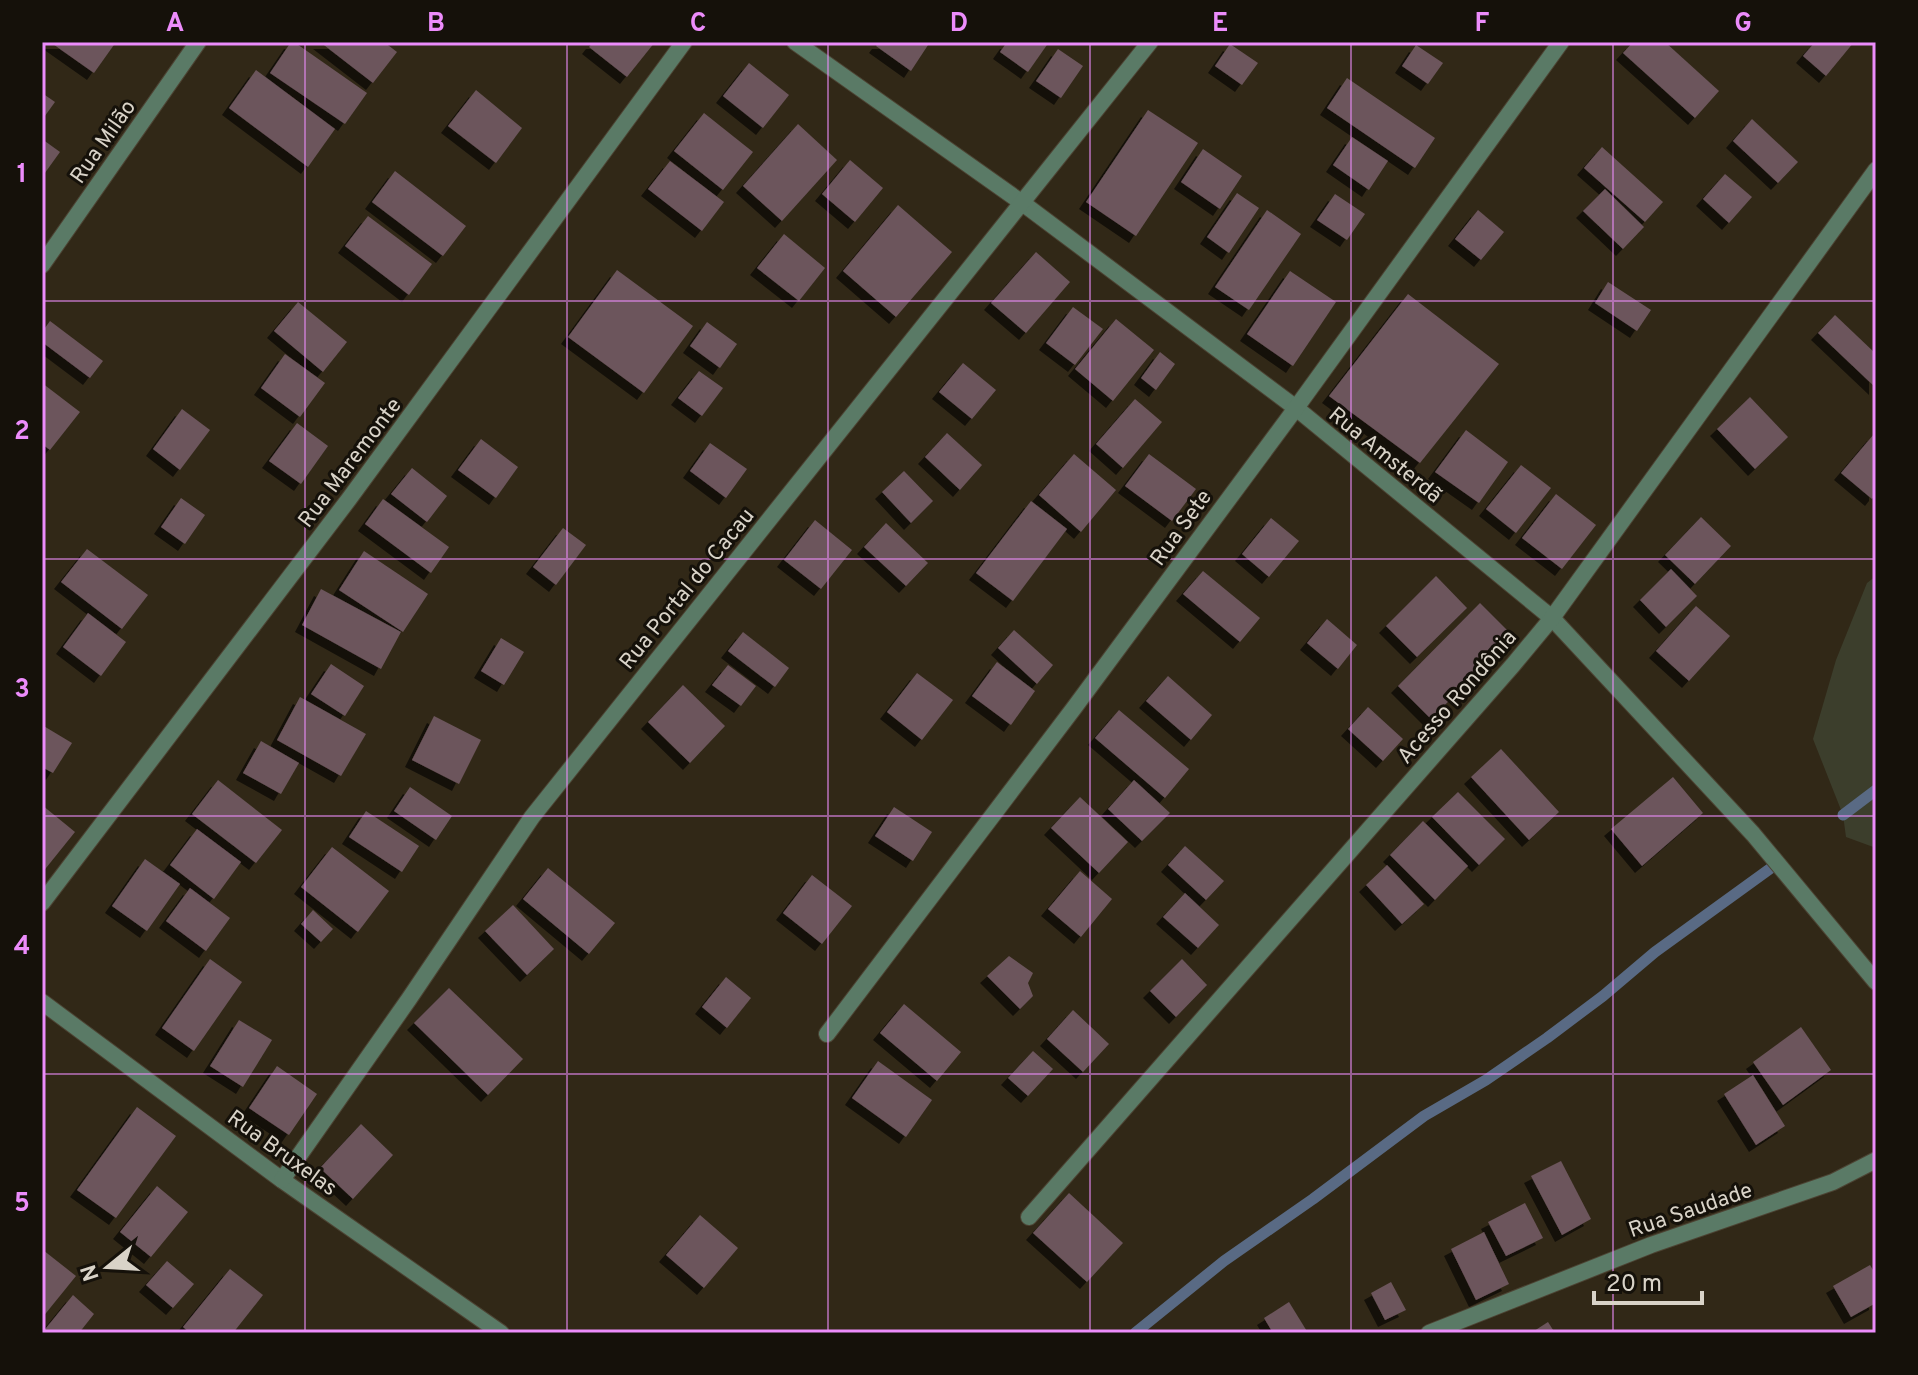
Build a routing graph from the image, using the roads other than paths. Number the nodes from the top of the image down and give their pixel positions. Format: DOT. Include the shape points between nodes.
graph roads {
  1 [pos="198,42"];
  2 [pos="684,42"];
  3 [pos="795,42"];
  4 [pos="1150,42"];
  5 [pos="1561,42"];
  6 [pos="1876,170"];
  7 [pos="1021,202"];
  8 [pos="42,265"];
  9 [pos="1296,408"];
  10 [pos="1552,618"];
  11 [pos="42,903"];
  12 [pos="1876,982"];
  13 [pos="42,1002"];
  14 [pos="827,1034"];
  15 [pos="1876,1160"];
  16 [pos="282,1180"];
  17 [pos="1029,1217"];
  18 [pos="501,1333"];
  19 [pos="1429,1333"];
  1 -- 8 [label="street, Rua Milão"];
  2 -- 11 [label="street, Rua Maremonte" via="349,499"];
  3 -- 7 [label="street, Rua Amsterdã"];
  4 -- 7 [label="street, Rua Portal do Cacau"];
  5 -- 9 [label="street, Rua Sete"];
  6 -- 10 [label="street, Acesso Rondônia"];
  7 -- 9 [label="street, Rua Amsterdã"];
  7 -- 16 [label="street, Rua Portal do Cacau" via="532,817"];
  9 -- 10 [label="street, Rua Amsterdã"];
  9 -- 14 [label="street, Rua Sete"];
  10 -- 12 [label="street, Rua Amsterdã" via="1753,834"];
  10 -- 17 [label="street, Acesso Rondônia"];
  13 -- 16 [label="street, Rua Bruxelas"];
  15 -- 19 [label="street, Rua Saudade" via="1833,1182 1651,1245"];
  16 -- 18 [label="street, Rua Bruxelas"];
}
